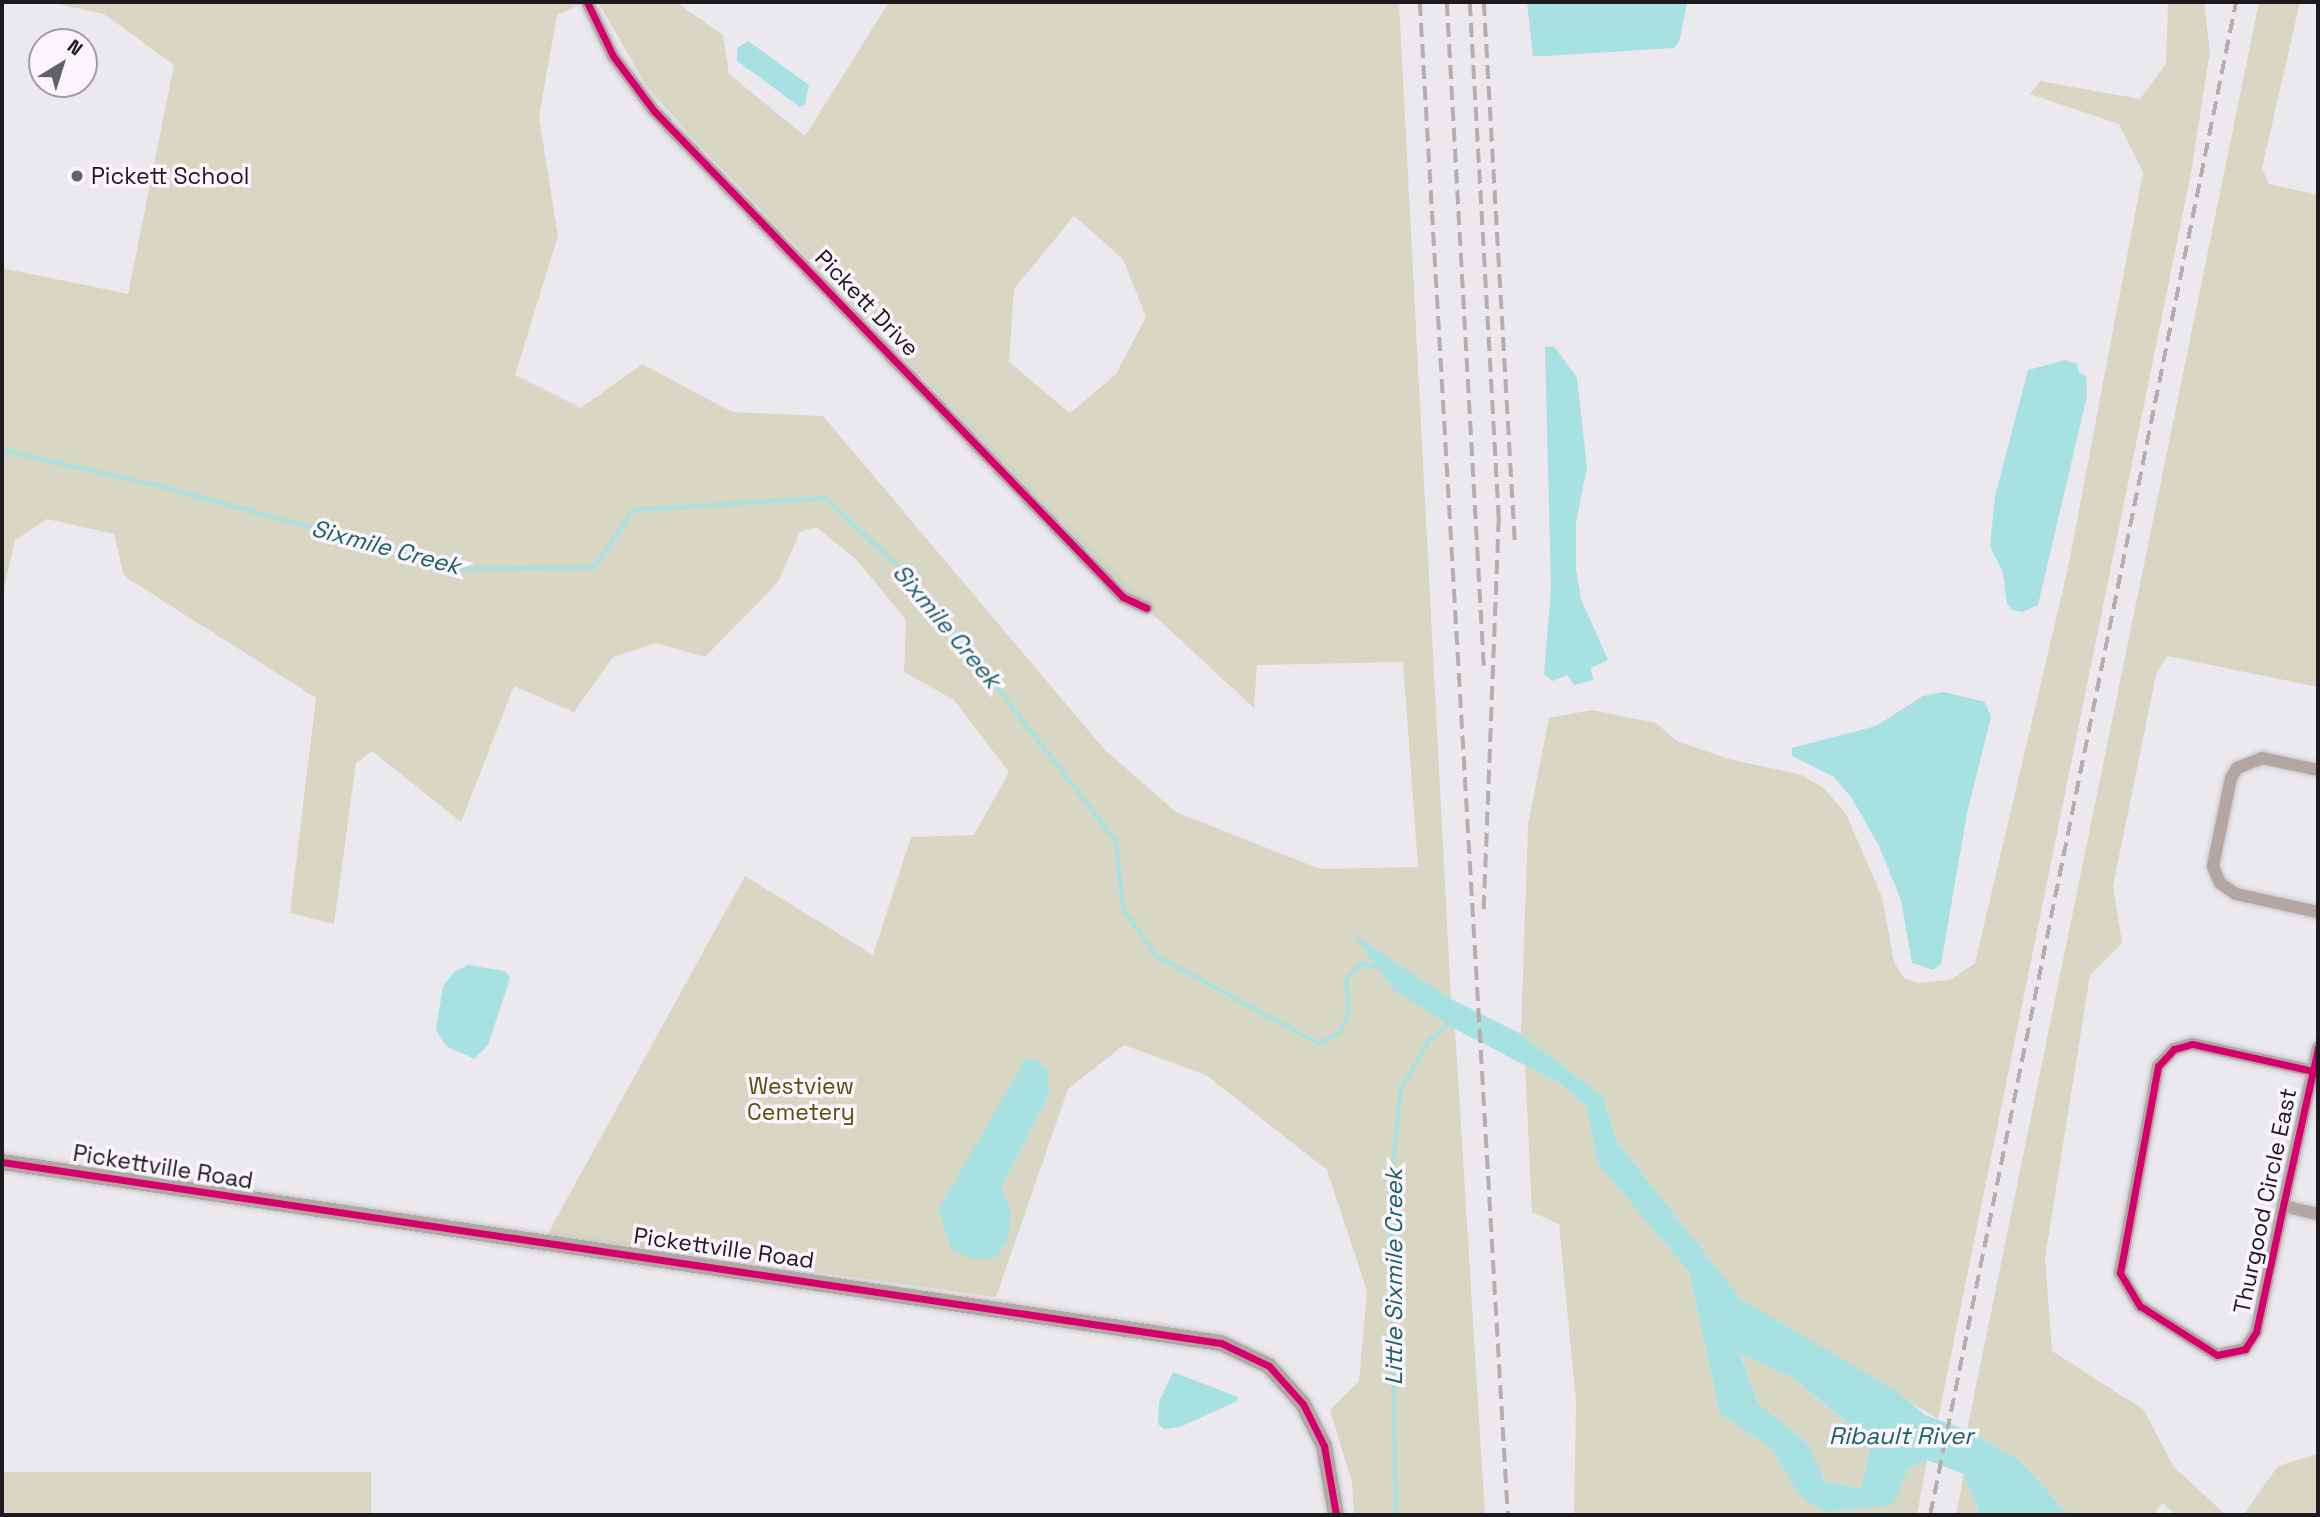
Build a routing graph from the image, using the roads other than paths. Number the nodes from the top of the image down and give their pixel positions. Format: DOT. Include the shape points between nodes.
graph roads {
  1 [pos="587,2"];
  2 [pos="1147,608"];
  3 [pos="2318,770"];
  4 [pos="2318,912"];
  5 [pos="2318,1048"];
  6 [pos="2313,1071"];
  7 [pos="2,1162"];
  8 [pos="2283,1206"];
  9 [pos="2318,1214"];
  10 [pos="1336,1515"];
  1 -- 2 [label="street, Pickett Drive" via="613,56 654,111 1123,597"];
  3 -- 4 [label="street" via="2262,758 2244,763 2231,778 2213,866 2220,883 2236,894"];
  5 -- 6 [label="street, Thurgood Circle East"];
  6 -- 8 [label="street, Thurgood Circle East"];
  6 -- 8 [label="street, Thurgood Circle East" via="2192,1044 2174,1049 2158,1066 2119,1262 2124,1283 2140,1306 2207,1351 2235,1354 2256,1332"];
  7 -- 10 [label="street, Pickettville Road" via="911,1293 1221,1343 1269,1366 1303,1404 1324,1446"];
  8 -- 9 [label="street"];
}
